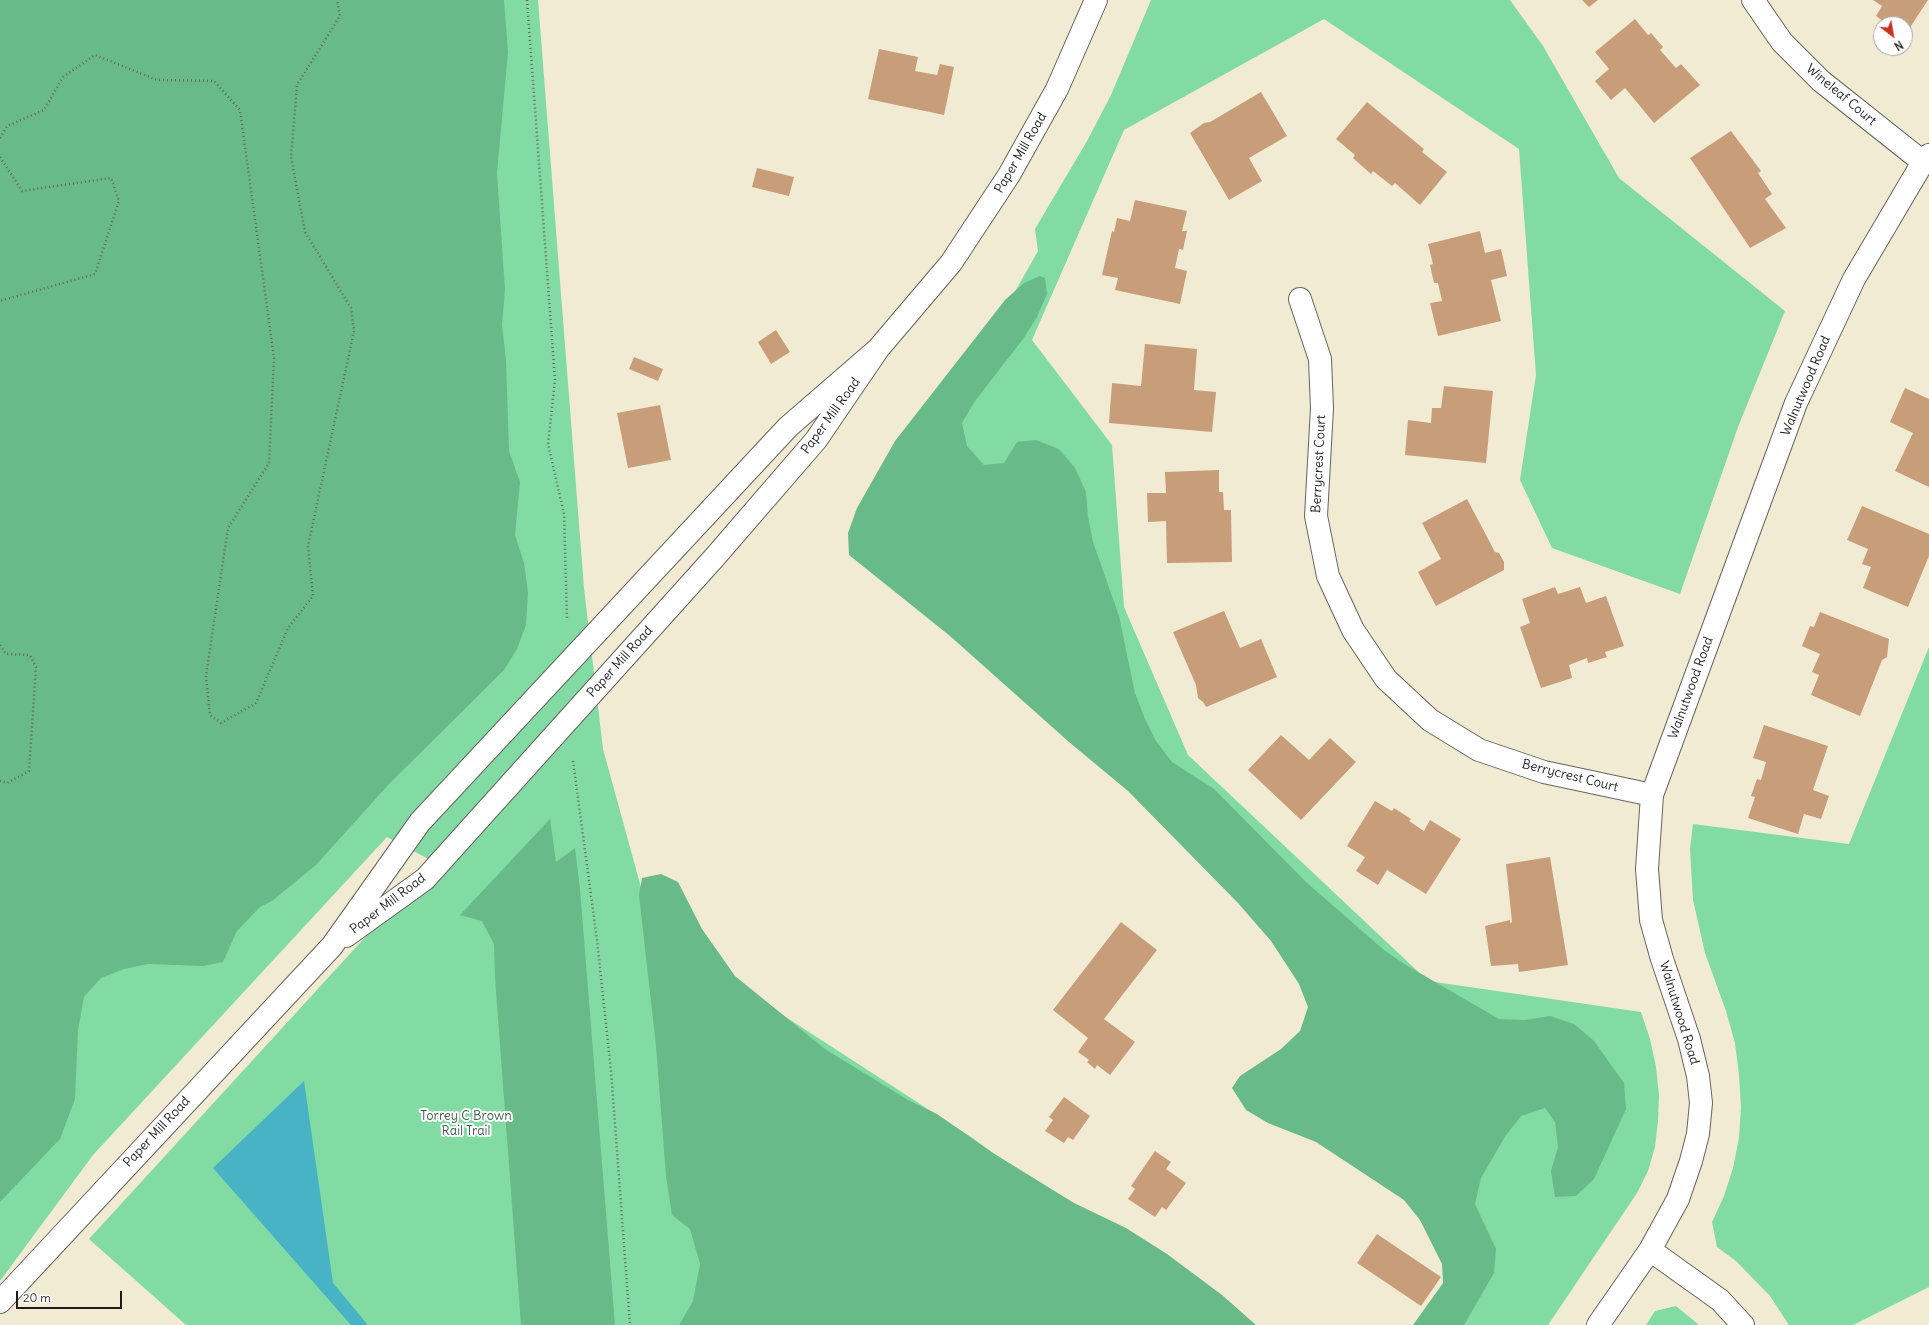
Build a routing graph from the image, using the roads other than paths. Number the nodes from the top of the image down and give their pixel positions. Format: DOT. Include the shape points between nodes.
graph roads {
  1 [pos="1096,0"];
  2 [pos="1753,0"];
  3 [pos="1926,159"];
  4 [pos="1300,299"];
  5 [pos="878,349"];
  6 [pos="1652,795"];
  7 [pos="332,946"];
  8 [pos="1650,1250"];
  9 [pos="0,1302"];
  10 [pos="1598,1325"];
  11 [pos="1743,1325"];
  1 -- 5 [label="main road, Paper Mill Road" via="1057,90 1009,175 951,263"];
  2 -- 3 [label="main road, Wineleaf Court" via="1782,42 1821,81"];
  3 -- 6 [label="main road, Walnutwood Road" via="1854,279 1796,403"];
  4 -- 6 [label="main road, Berrycrest Court" via="1320,359 1322,408 1316,516 1328,576 1353,630 1386,679 1430,720 1480,750 1544,772"];
  5 -- 7 [label="main road, Paper Mill Road" via="788,427 420,822"];
  5 -- 7 [label="main road, Paper Mill Road" via="816,440 714,558 425,878"];
  6 -- 8 [label="main road, Walnutwood Road" via="1647,869 1650,920 1689,1038 1701,1103 1698,1134 1678,1199"];
  7 -- 9 [label="main road, Paper Mill Road"];
  8 -- 10 [label="main road, Walnutwood Road"];
  8 -- 11 [label="main road" via="1720,1300"];
}
